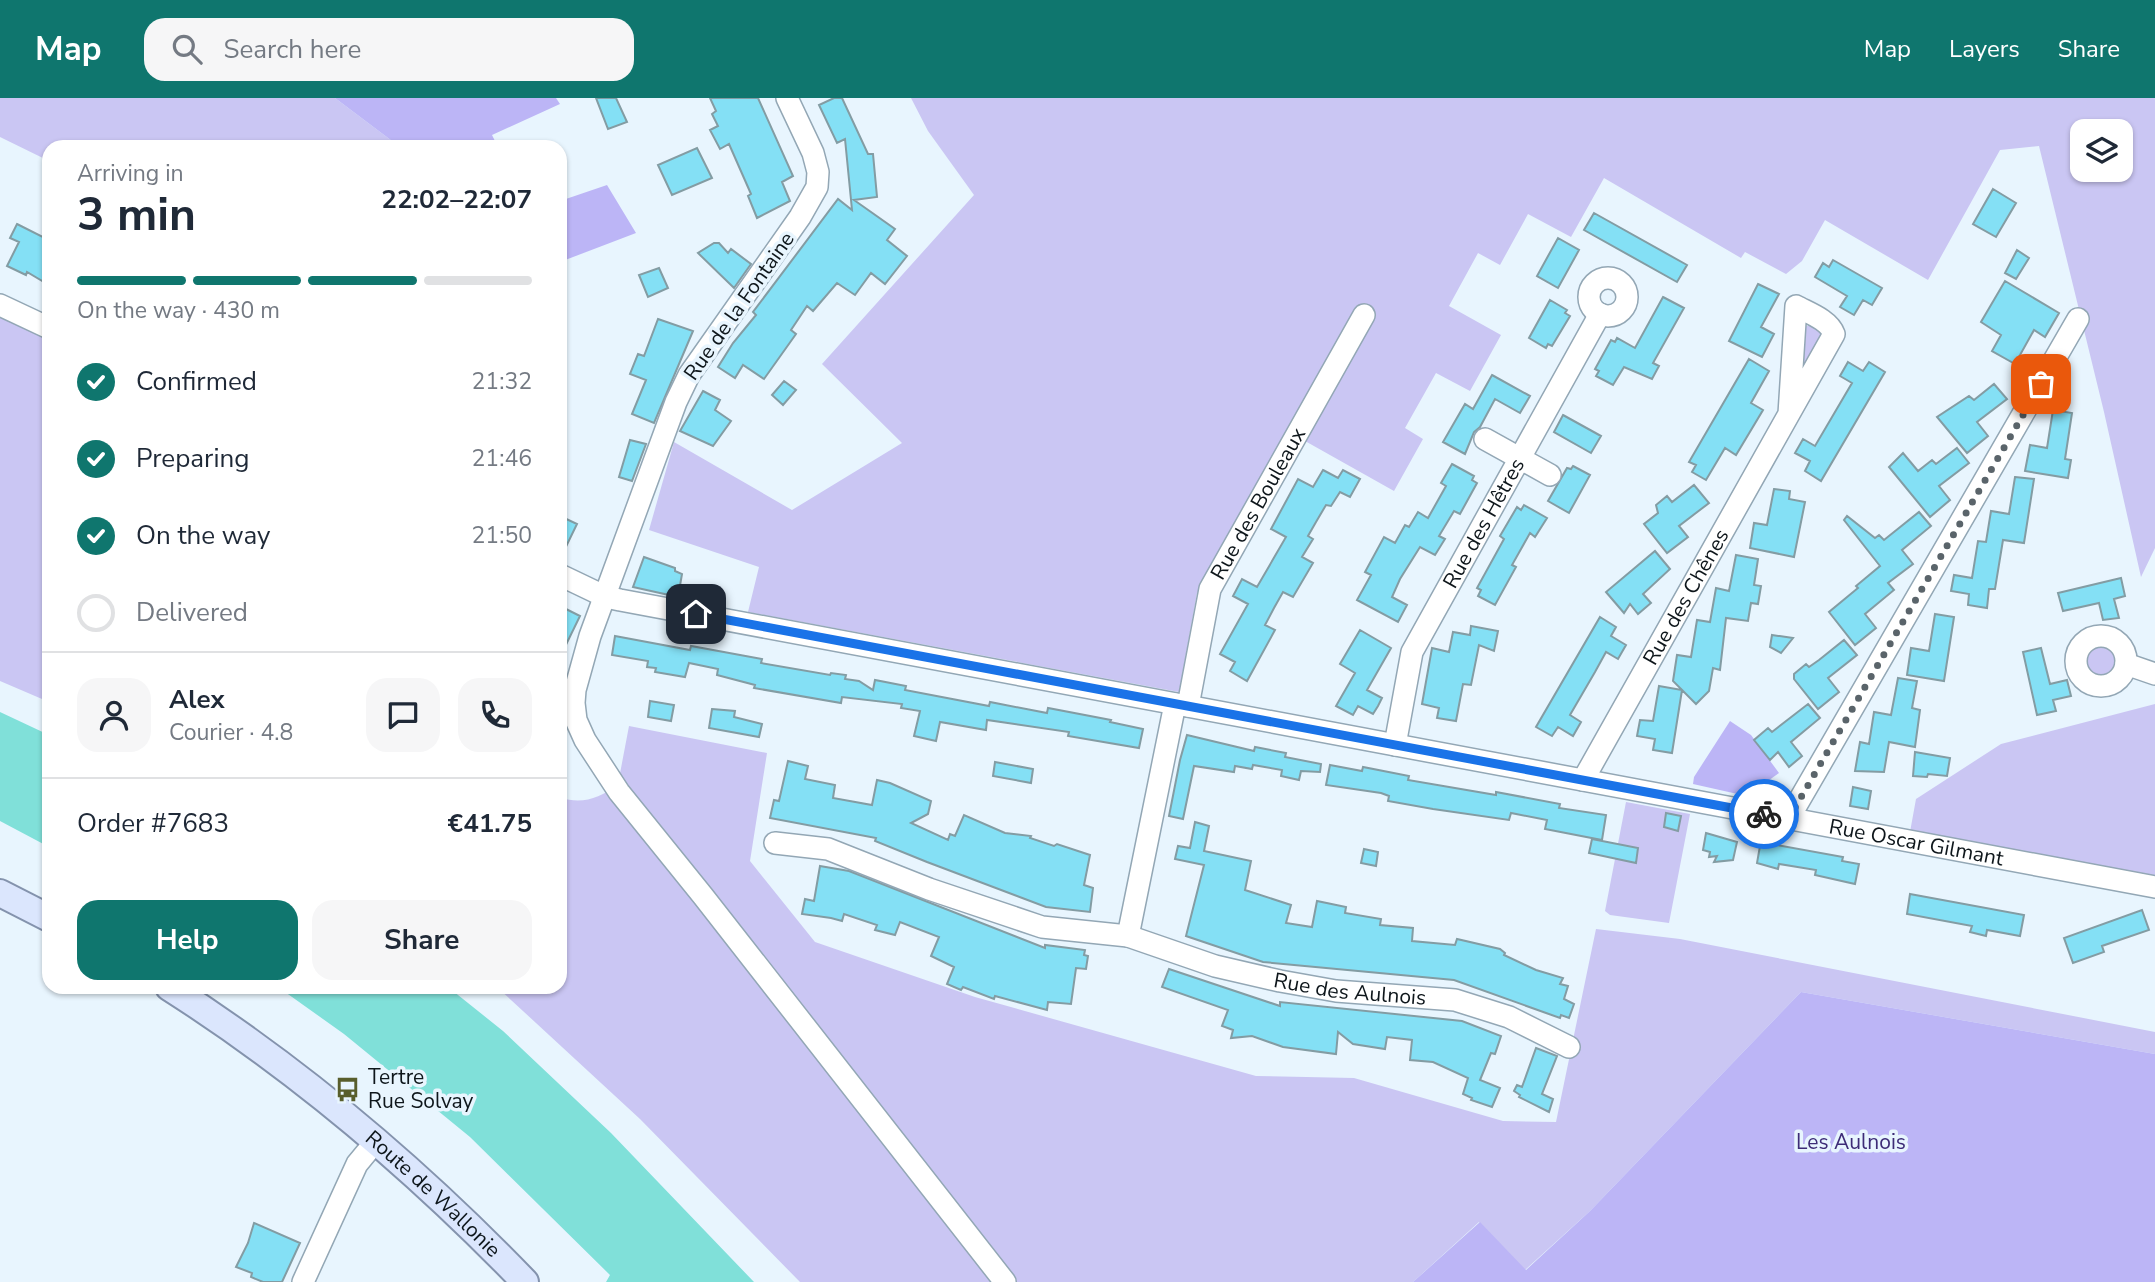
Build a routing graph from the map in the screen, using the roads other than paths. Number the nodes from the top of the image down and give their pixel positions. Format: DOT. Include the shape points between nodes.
graph roads {
  1 [pos="787,98"];
  2 [pos="0,305"];
  3 [pos="1600,314"];
  4 [pos="1364,315"];
  5 [pos="2078,319"];
  6 [pos="42,325"];
  7 [pos="1789,414"];
  8 [pos="1485,439"];
  9 [pos="1519,457"];
  10 [pos="1550,475"];
  11 [pos="567,578"];
  12 [pos="606,597"];
  13 [pos="2126,664"];
  14 [pos="2155,674"];
  15 [pos="1181,705"];
  16 [pos="1395,744"];
  17 [pos="1583,780"];
  18 [pos="1789,818"];
  19 [pos="775,843"];
  20 [pos="2155,887"];
  21 [pos="0,893"];
  22 [pos="42,914"];
  23 [pos="1128,936"];
  24 [pos="179,994"];
  25 [pos="1569,1047"];
  26 [pos="376,1141"];
  27 [pos="303,1282"];
  28 [pos="525,1282"];
  29 [pos="1004,1282"];
  1 -- 12 [label="street, Rue de la Fontaine" via="813,153 817,187 689,375"];
  2 -- 6 [label="street"];
  3 -- 9 [label="street, Rue des Hêtres"];
  4 -- 15 [label="street, Rue des Bouleaux" via="1210,589"];
  5 -- 18 [label="street"];
  7 -- 17 [label="street, Rue des Chênes"];
  8 -- 9 [label="street"];
  9 -- 10 [label="street"];
  9 -- 16 [label="street, Rue des Hêtres" via="1412,652"];
  11 -- 12 [label="street, Rue Oscar Gilmant"];
  12 -- 15 [label="street, Rue Oscar Gilmant"];
  12 -- 29 [label="street, Rue de la Fontaine" via="575,690 576,720 584,740 619,792"];
  13 -- 14 [label="street"];
  15 -- 16 [label="street, Rue Oscar Gilmant"];
  15 -- 23 [label="street"];
  16 -- 17 [label="street, Rue Oscar Gilmant"];
  17 -- 18 [label="street, Rue Oscar Gilmant"];
  18 -- 20 [label="street, Rue Oscar Gilmant"];
  19 -- 23 [label="street, Rue des Aulnois" via="828,849 1042,927"];
  21 -- 22 [label="main road"];
  23 -- 25 [label="street, Rue des Aulnois" via="1216,966 1280,981 1336,991 1455,1000 1509,1017"];
  24 -- 26 [label="main road, Route de Wallonie" via="270,1055"];
  26 -- 27 [label="street" via="357,1164"];
  26 -- 28 [label="main road, Route de Wallonie"];
}
